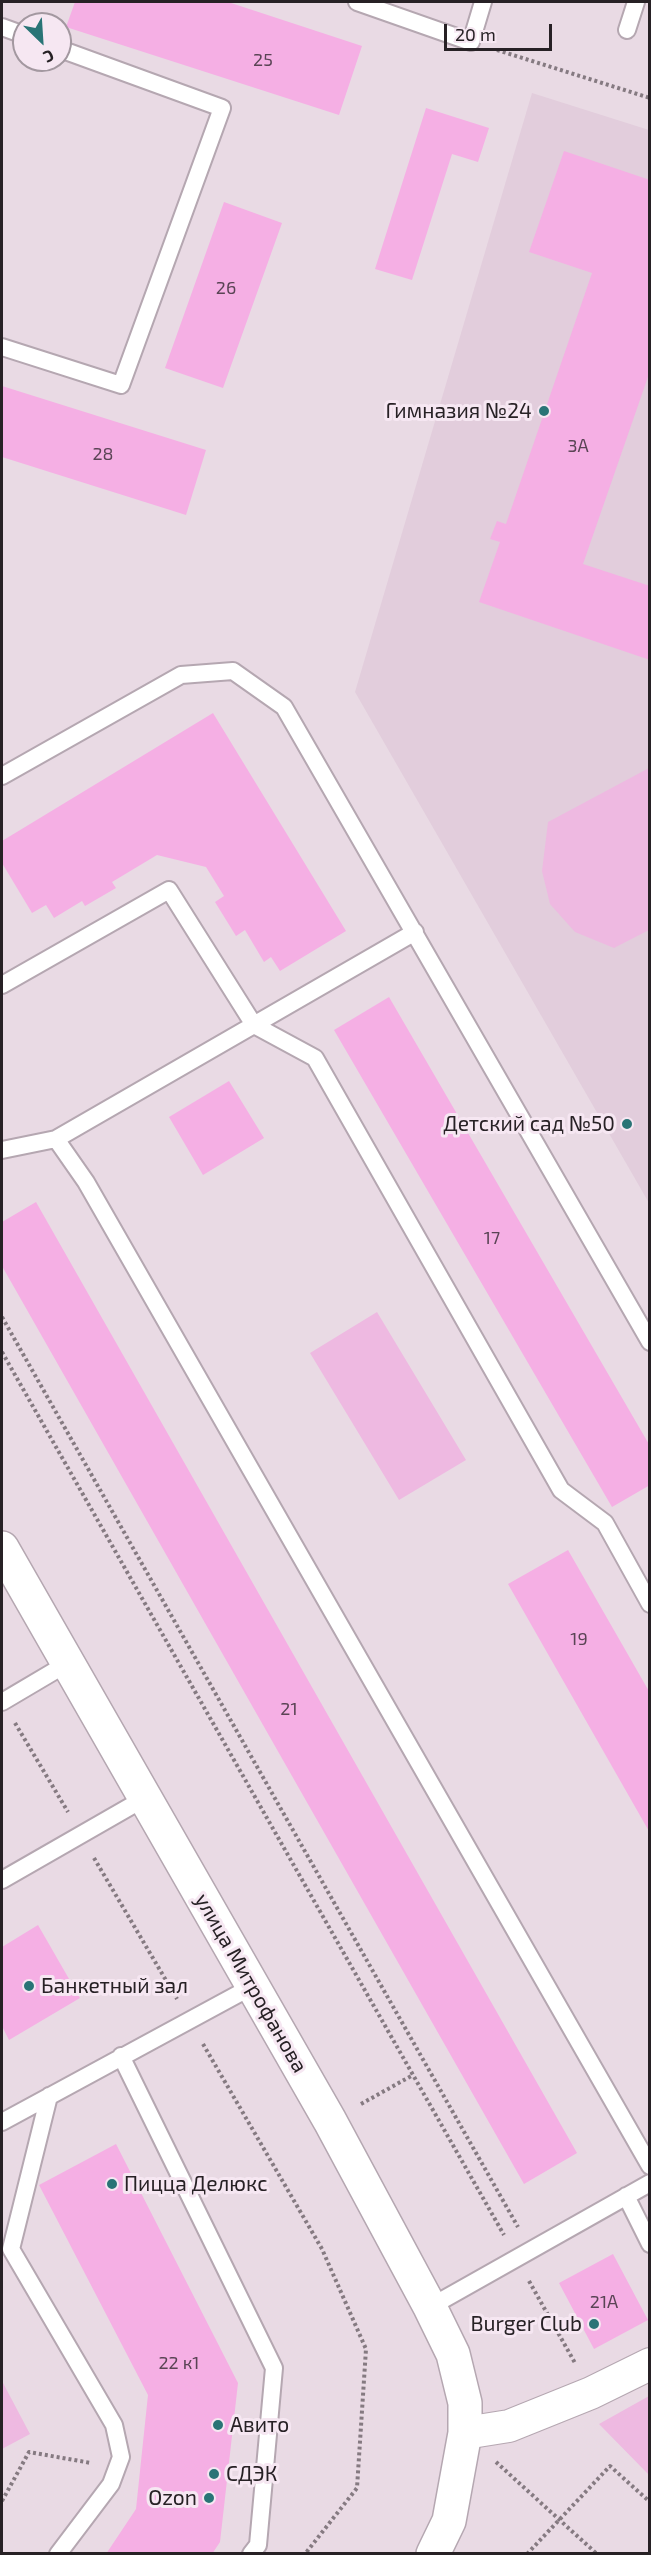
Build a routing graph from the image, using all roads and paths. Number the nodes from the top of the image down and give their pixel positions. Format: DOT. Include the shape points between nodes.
graph roads {
  1 [pos="357,2"];
  2 [pos="483,2"];
  3 [pos="636,2"];
  4 [pos="627,30"];
  5 [pos="471,42"];
  6 [pos="72,53"];
  7 [pos="650,98"];
  8 [pos="2,347"];
  9 [pos="2,776"];
  10 [pos="415,932"];
  11 [pos="2,985"];
  12 [pos="254,1025"];
  13 [pos="56,1139"];
  14 [pos="2,1150"];
  15 [pos="2,1317"];
  16 [pos="650,1342"];
  17 [pos="2,1352"];
  18 [pos="2,1548"];
  19 [pos="650,1604"];
  20 [pos="68,1663"];
  21 [pos="2,1702"];
  22 [pos="145,1798"];
  23 [pos="81,1835"];
  24 [pos="2,1880"];
  25 [pos="253,1986"];
  26 [pos="189,2020"];
  27 [pos="121,2056"];
  28 [pos="49,2096"];
  29 [pos="2,2122"];
  30 [pos="650,2166"];
  31 [pos="650,2183"];
  32 [pos="626,2196"];
  33 [pos="650,2244"];
  34 [pos="524,2254"];
  35 [pos="430,2307"];
  36 [pos="650,2364"];
  37 [pos="591,2393"];
  38 [pos="465,2433"];
  39 [pos="117,2468"];
  40 [pos="2,2501"];
  41 [pos="650,2502"];
  42 [pos="558,2520"];
  43 [pos="58,2553"];
  44 [pos="251,2553"];
  45 [pos="305,2553"];
  46 [pos="433,2553"];
  47 [pos="527,2553"];
  48 [pos="597,2553"];
  1 -- 5 [label="lane"];
  2 -- 5 [label="lane"];
  3 -- 4 [label="lane"];
  5 -- 7 [label="path"];
  6 -- 8 [label="lane" via="222,108 121,385"];
  9 -- 10 [label="lane" via="181,675 233,671 284,707"];
  10 -- 12 [label="lane"];
  10 -- 16 [label="lane"];
  11 -- 12 [label="lane" via="169,890"];
  12 -- 13 [label="lane"];
  12 -- 19 [label="lane" via="315,1058 561,1490 605,1523"];
  13 -- 14 [label="lane"];
  13 -- 30 [label="lane" via="86,1182"];
  15 -- 34 [label="path"];
  17 -- 34 [label="path"];
  18 -- 20 [label="main road, улица Митрофанова"];
  20 -- 21 [label="lane"];
  20 -- 22 [label="main road, улица Митрофанова"];
  21 -- 23 [label="path"];
  22 -- 23 [label="lane"];
  22 -- 25 [label="main road, улица Митрофанова"];
  23 -- 24 [label="lane"];
  23 -- 26 [label="path"];
  25 -- 26 [label="lane"];
  25 -- 35 [label="main road, улица Митрофанова"];
  26 -- 27 [label="lane"];
  26 -- 45 [label="path" via="322,2249 366,2349 357,2488"];
  27 -- 28 [label="lane"];
  27 -- 44 [label="lane" via="274,2368 258,2545"];
  28 -- 29 [label="lane"];
  28 -- 39 [label="lane" via="10,2249 114,2425 121,2457"];
  31 -- 32 [label="lane"];
  32 -- 33 [label="lane"];
  32 -- 34 [label="lane"];
  34 -- 35 [label="lane"];
  34 -- 37 [label="path"];
  35 -- 38 [label="main road, улица Митрофанова" via="453,2354 465,2403"];
  36 -- 37 [label="street"];
  37 -- 38 [label="street" via="509,2426"];
  38 -- 42 [label="path"];
  38 -- 46 [label="main road, улица Митрофанова" via="449,2521"];
  39 -- 40 [label="path" via="29,2452"];
  39 -- 43 [label="lane" via="111,2484"];
  41 -- 42 [label="path" via="610,2466"];
  42 -- 47 [label="path"];
  42 -- 48 [label="path"];
}
